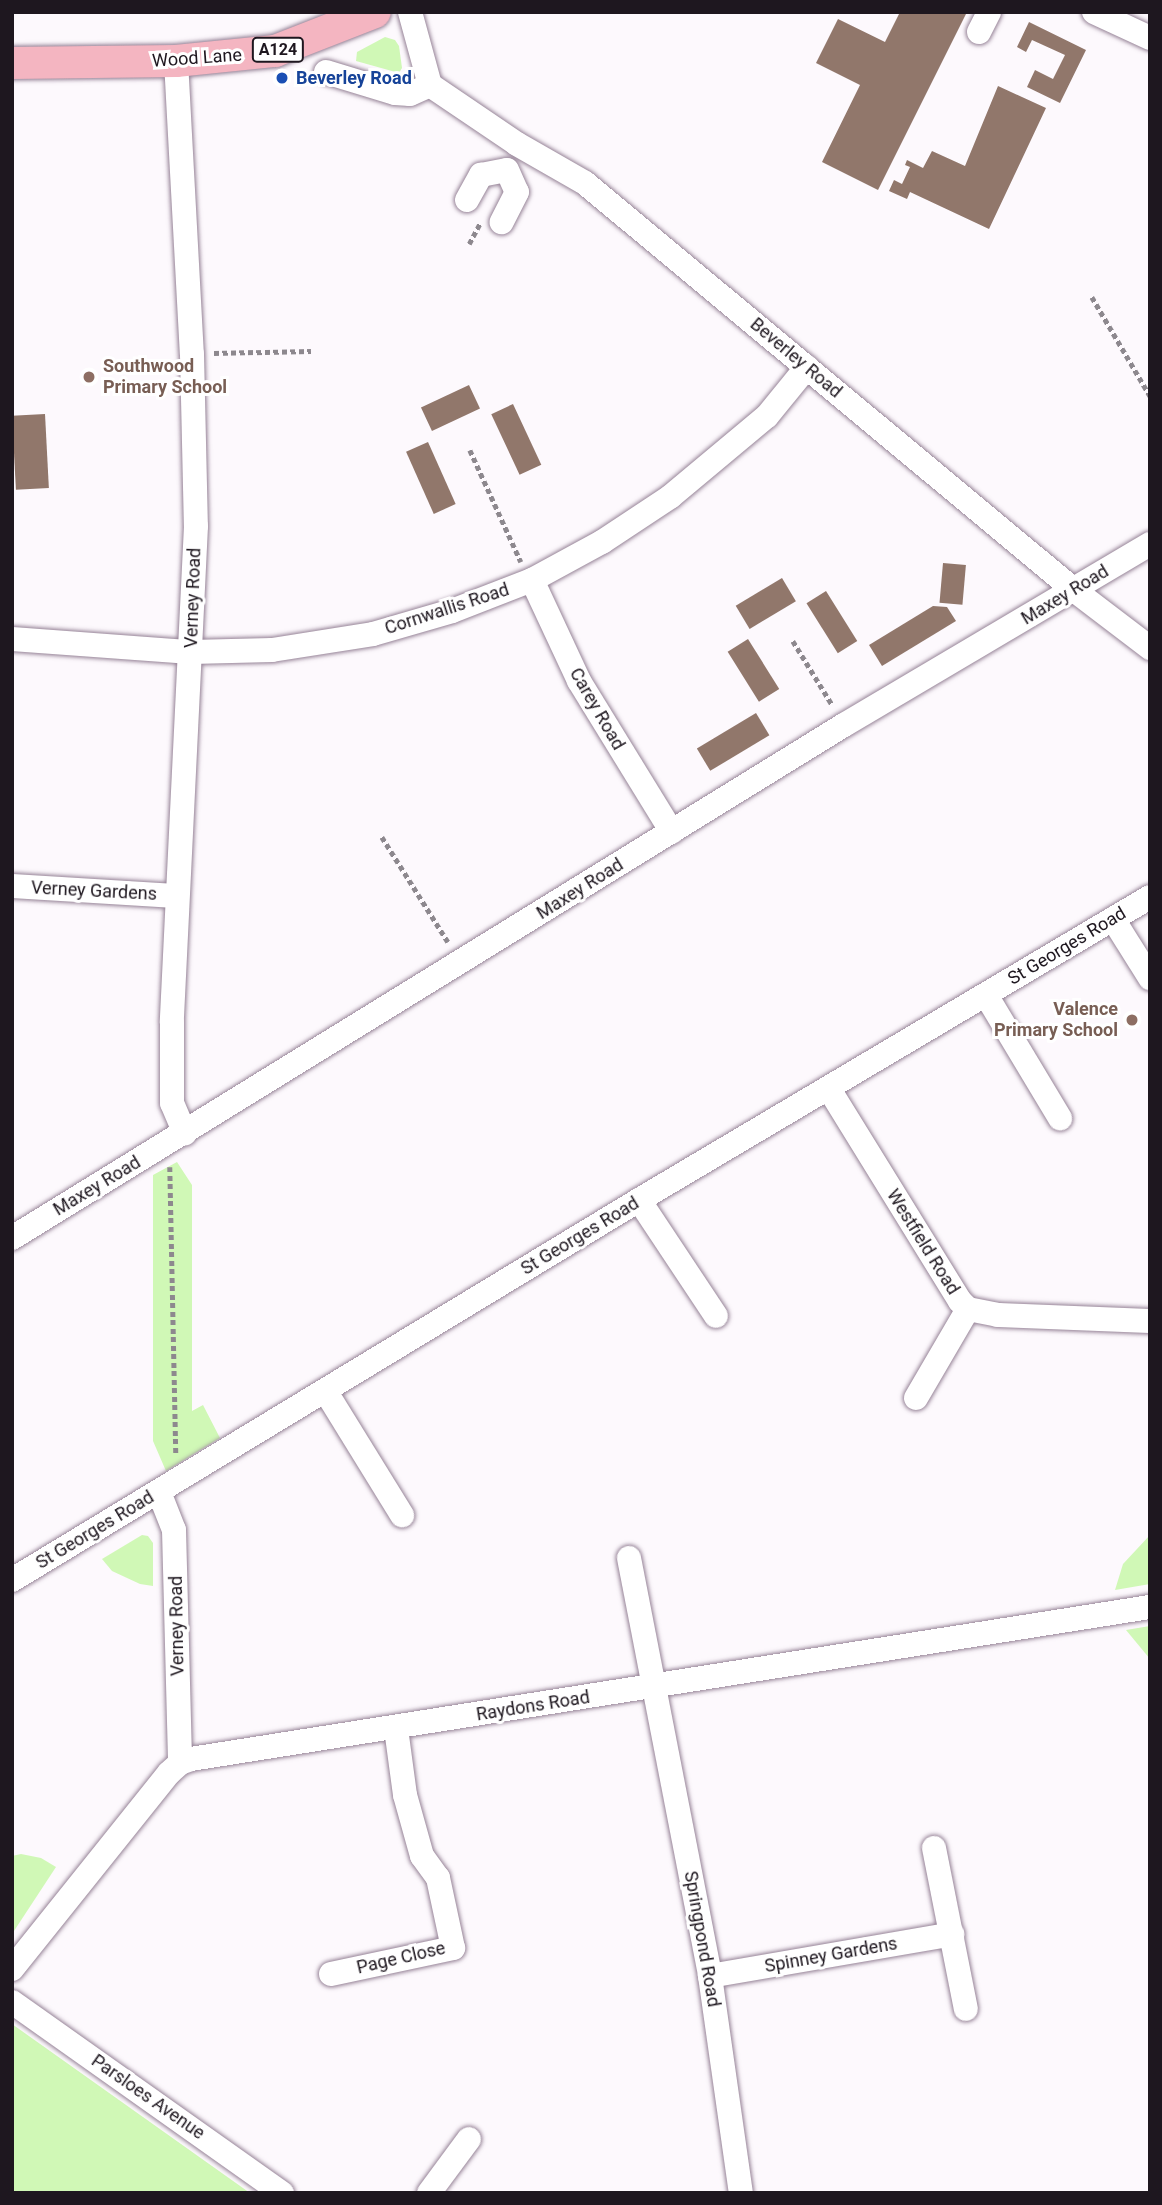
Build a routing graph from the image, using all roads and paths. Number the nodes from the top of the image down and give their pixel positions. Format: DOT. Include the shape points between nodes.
graph roads {
  1 [pos="375,12"];
  2 [pos="410,12"];
  3 [pos="1094,12"];
  4 [pos="1150,38"];
  5 [pos="176,61"];
  6 [pos="12,63"];
  7 [pos="326,72"];
  8 [pos="430,85"];
  9 [pos="517,145"];
  10 [pos="505,173"];
  11 [pos="467,200"];
  12 [pos="502,222"];
  13 [pos="1092,297"];
  14 [pos="311,351"];
  15 [pos="192,354"];
  16 [pos="807,367"];
  17 [pos="1150,396"];
  18 [pos="470,450"];
  19 [pos="1150,544"];
  20 [pos="532,580"];
  21 [pos="1074,590"];
  22 [pos="12,639"];
  23 [pos="793,641"];
  24 [pos="1150,648"];
  25 [pos="191,652"];
  26 [pos="845,725"];
  27 [pos="672,832"];
  28 [pos="382,837"];
  29 [pos="12,886"];
  30 [pos="176,896"];
  31 [pos="1150,897"];
  32 [pos="1114,919"];
  33 [pos="462,963"];
  34 [pos="1150,978"];
  35 [pos="986,995"];
  36 [pos="829,1089"];
  37 [pos="1060,1118"];
  38 [pos="186,1133"];
  39 [pos="170,1160"];
  40 [pos="639,1200"];
  41 [pos="12,1238"];
  42 [pos="968,1310"];
  43 [pos="716,1317"];
  44 [pos="1150,1321"];
  45 [pos="326,1392"];
  46 [pos="916,1398"];
  47 [pos="176,1457"];
  48 [pos="159,1492"];
  49 [pos="402,1516"];
  50 [pos="629,1558"];
  51 [pos="12,1580"];
  52 [pos="1150,1607"];
  53 [pos="654,1687"];
  54 [pos="396,1728"];
  55 [pos="180,1763"];
  56 [pos="934,1848"];
  57 [pos="952,1934"];
  58 [pos="12,1969"];
  59 [pos="331,1973"];
  60 [pos="710,1976"];
  61 [pos="12,2002"];
  62 [pos="966,2009"];
  63 [pos="469,2139"];
  64 [pos="282,2193"];
  65 [pos="429,2193"];
  66 [pos="741,2193"];
  1 -- 5 [label="main road, Wood Lane / A124" via="275,51"];
  2 -- 8 [label="street"];
  3 -- 4 [label="street"];
  5 -- 6 [label="main road, Wood Lane / A124"];
  5 -- 15 [label="street, Verney Road"];
  7 -- 8 [label="street" via="395,93 410,94"];
  8 -- 9 [label="street, Beverley Road"];
  9 -- 10 [label="street"];
  9 -- 16 [label="street, Beverley Road" via="586,183"];
  10 -- 11 [label="street" via="481,175"];
  10 -- 12 [label="street" via="517,192"];
  13 -- 17 [label="path"];
  14 -- 15 [label="path"];
  15 -- 25 [label="street, Verney Road" via="195,526"];
  16 -- 20 [label="street, Cornwallis Road" via="767,416 670,497 602,542"];
  16 -- 21 [label="street, Beverley Road"];
  18 -- 20 [label="path"];
  19 -- 21 [label="street, Maxey Road"];
  20 -- 25 [label="street, Cornwallis Road" via="452,611 373,634 272,650"];
  20 -- 27 [label="street, Carey Road" via="579,681"];
  21 -- 24 [label="street, Beverley Road"];
  21 -- 26 [label="street, Maxey Road"];
  22 -- 25 [label="street, Cornwallis Road"];
  23 -- 26 [label="path"];
  25 -- 30 [label="street, Verney Road"];
  26 -- 27 [label="street, Maxey Road"];
  27 -- 33 [label="street, Maxey Road"];
  28 -- 33 [label="path"];
  29 -- 30 [label="street, Verney Gardens"];
  30 -- 38 [label="street, Verney Road" via="172,1103"];
  31 -- 32 [label="street, St Georges Road"];
  32 -- 34 [label="street"];
  32 -- 35 [label="street, St Georges Road"];
  33 -- 38 [label="street, Maxey Road"];
  35 -- 36 [label="street, St Georges Road"];
  35 -- 37 [label="street"];
  36 -- 40 [label="street, St Georges Road"];
  36 -- 42 [label="street, Westfield Road"];
  38 -- 41 [label="street, Maxey Road"];
  39 -- 47 [label="path"];
  40 -- 43 [label="street"];
  40 -- 45 [label="street, St Georges Road"];
  42 -- 44 [label="street, Westfield Road"];
  42 -- 46 [label="street"];
  45 -- 48 [label="street, St Georges Road"];
  45 -- 49 [label="street"];
  48 -- 51 [label="street, St Georges Road"];
  48 -- 55 [label="street, Verney Road" via="174,1530"];
  50 -- 53 [label="street, Springpond Road"];
  52 -- 53 [label="street, Raydons Road"];
  53 -- 54 [label="street, Raydons Road"];
  53 -- 60 [label="street, Springpond Road"];
  54 -- 55 [label="street, Raydons Road"];
  54 -- 59 [label="street, Page Close" via="405,1795 422,1856 438,1878 453,1948"];
  55 -- 58 [label="street"];
  56 -- 57 [label="street"];
  57 -- 60 [label="street, Spinney Gardens"];
  57 -- 62 [label="street"];
  60 -- 66 [label="street, Springpond Road"];
  61 -- 64 [label="street, Parsloes Avenue"];
  63 -- 65 [label="street"];
}
